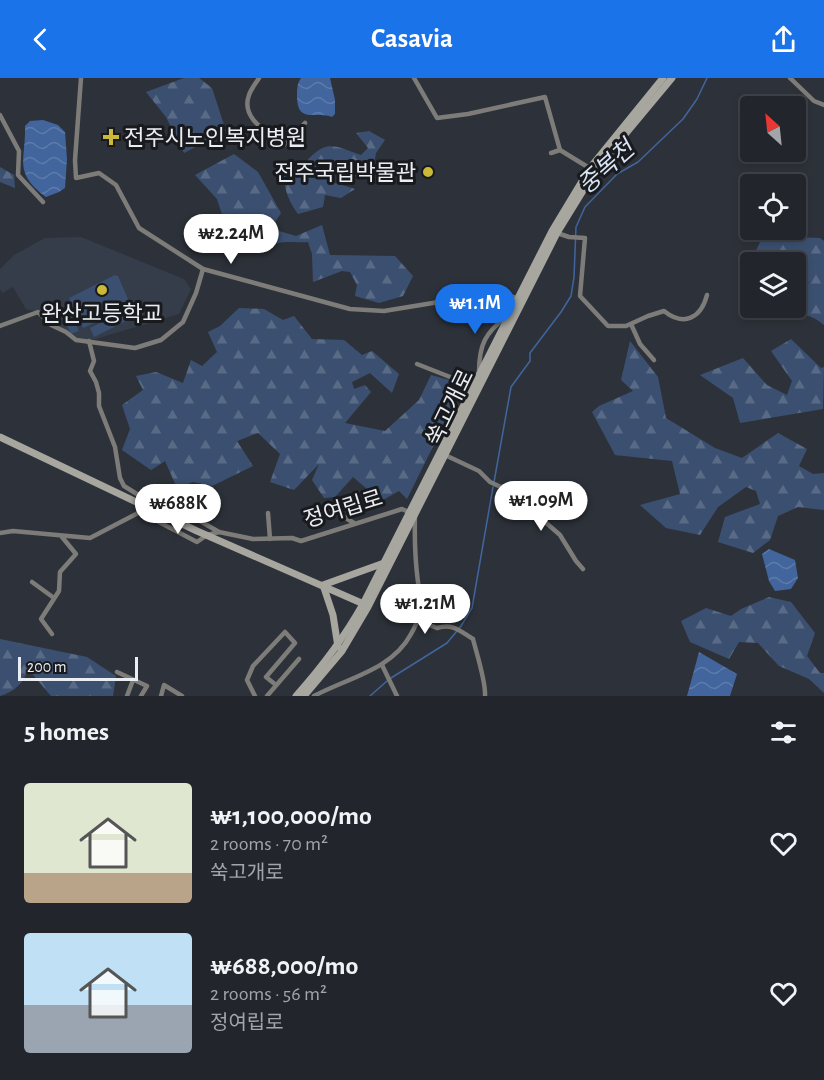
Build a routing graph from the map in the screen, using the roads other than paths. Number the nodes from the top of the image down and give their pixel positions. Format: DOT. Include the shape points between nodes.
graph roads {
  1 [pos="81,78"];
  2 [pos="259,78"];
  3 [pos="414,78"];
  4 [pos="663,78"];
  5 [pos="672,78"];
  6 [pos="790,78"];
  7 [pos="824,105"];
  8 [pos="0,115"];
  9 [pos="305,123"];
  10 [pos="560,150"];
  11 [pos="551,153"];
  12 [pos="592,170"];
  13 [pos="43,202"];
  14 [pos="557,233"];
  15 [pos="203,269"];
  16 [pos="707,295"];
  17 [pos="519,299"];
  18 [pos="509,314"];
  19 [pos="631,324"];
  20 [pos="0,326"];
  21 [pos="89,341"];
  22 [pos="654,360"];
  23 [pos="417,364"];
  24 [pos="479,374"];
  25 [pos="473,386"];
  26 [pos="0,437"];
  27 [pos="445,454"];
  28 [pos="142,505"];
  29 [pos="326,506"];
  30 [pos="268,513"];
  31 [pos="413,514"];
  32 [pos="354,523"];
  33 [pos="219,532"];
  34 [pos="0,534"];
  35 [pos="207,535"];
  36 [pos="62,537"];
  37 [pos="270,539"];
  38 [pos="384,563"];
  39 [pos="583,569"];
  40 [pos="32,582"];
  41 [pos="323,585"];
  42 [pos="54,598"];
  43 [pos="366,606"];
  44 [pos="422,608"];
  45 [pos="52,634"];
  46 [pos="338,647"];
  47 [pos="299,659"];
  48 [pos="382,665"];
  49 [pos="117,672"];
  50 [pos="133,680"];
  51 [pos="276,685"];
  52 [pos="127,696"];
  53 [pos="141,696"];
  54 [pos="160,696"];
  55 [pos="182,696"];
  56 [pos="255,696"];
  57 [pos="267,696"];
  58 [pos="296,696"];
  59 [pos="304,696"];
  60 [pos="314,696"];
  61 [pos="397,696"];
  62 [pos="485,696"];
  1 -- 15 [label="street" via="76,178 99,173 116,185 139,228"];
  2 -- 9 [label="street" via="248,96 253,121 284,145"];
  3 -- 10 [label="street" via="437,118 545,97"];
  4 -- 12 [label="street, 쑥고개로"];
  5 -- 12 [label="street, 쑥고개로"];
  6 -- 7 [label="street" via="814,101"];
  8 -- 13 [label="street" via="20,151 18,175"];
  10 -- 11 [label="street"];
  10 -- 12 [label="street"];
  12 -- 14 [label="street, 쑥고개로"];
  12 -- 17 [label="street, 쑥고개로" via="552,231"];
  14 -- 17 [label="street, 쑥고개로"];
  14 -- 19 [label="street" via="585,238 580,296 608,326"];
  15 -- 17 [label="street" via="351,309 384,311 500,292"];
  15 -- 21 [label="street" via="187,315 169,335 135,348"];
  16 -- 19 [label="street" via="691,318 681,320 664,310"];
  17 -- 18 [label="street, 쑥고개로"];
  17 -- 27 [label="street, 쑥고개로"];
  18 -- 24 [label="street, 쑥고개로"];
  18 -- 24 [label="street" via="481,346"];
  19 -- 22 [label="street" via="640,344"];
  20 -- 21 [label="street" via="38,312 76,340"];
  21 -- 28 [label="street, 정여립로" via="94,361 90,371 115,447 120,478"];
  23 -- 25 [label="street"];
  24 -- 25 [label="street, 쑥고개로"];
  25 -- 31 [label="street, 쑥고개로"];
  26 -- 28 [label="street, 정여립로"];
  27 -- 31 [label="street, 쑥고개로"];
  27 -- 39 [label="street" via="479,471 553,527"];
  28 -- 33 [label="street, 정여립로" via="200,521"];
  28 -- 35 [label="street, 정여립로"];
  28 -- 36 [label="street" via="90,538"];
  29 -- 32 [label="street"];
  30 -- 37 [label="street"];
  31 -- 32 [label="street, 정여립로" via="402,510"];
  31 -- 38 [label="street, 쑥고개로"];
  31 -- 43 [label="street, 쑥고개로"];
  31 -- 44 [label="street"];
  32 -- 37 [label="street, 정여립로" via="301,541"];
  33 -- 35 [label="street"];
  33 -- 37 [label="street, 정여립로" via="253,540"];
  34 -- 36 [label="street" via="13,531"];
  35 -- 41 [label="street, 정여립로"];
  36 -- 42 [label="street" via="76,554 60,572"];
  38 -- 41 [label="street"];
  38 -- 43 [label="street, 쑥고개로"];
  40 -- 42 [label="street"];
  41 -- 43 [label="street, 정여립로"];
  41 -- 46 [label="street"];
  42 -- 45 [label="street" via="41,619"];
  43 -- 46 [label="street, 쑥고개로"];
  43 -- 59 [label="street, 쑥고개로" via="342,651"];
  44 -- 48 [label="street" via="405,645"];
  44 -- 62 [label="street" via="427,624 457,628 473,639"];
  46 -- 58 [label="street, 쑥고개로"];
  47 -- 51 [label="street"];
  48 -- 60 [label="street"];
  48 -- 61 [label="street"];
  49 -- 50 [label="street"];
  50 -- 52 [label="street"];
  50 -- 53 [label="street" via="147,686"];
  51 -- 56 [label="street" via="266,677 295,642 285,632 253,666 247,680"];
  51 -- 57 [label="street"];
  54 -- 55 [label="street" via="164,685"];
}
